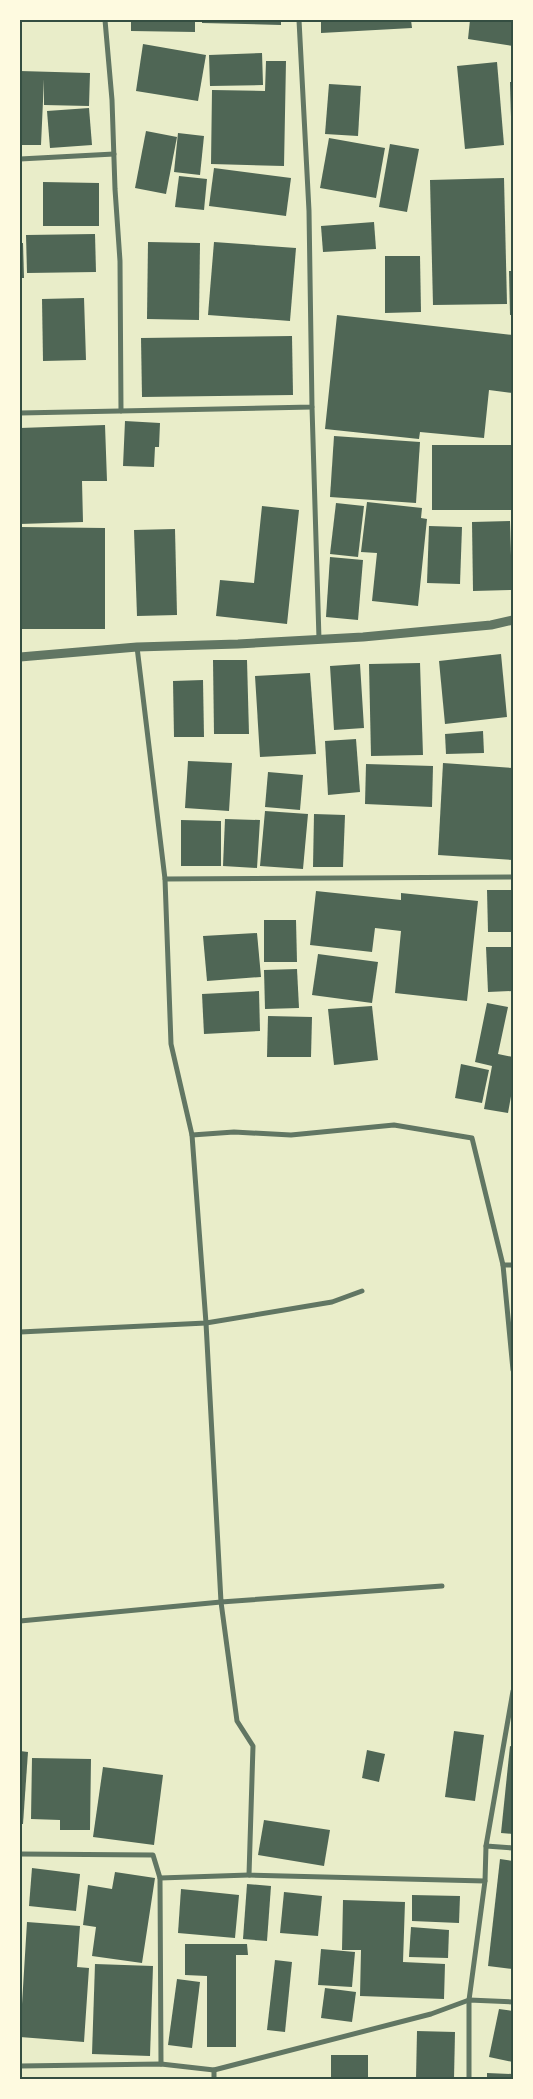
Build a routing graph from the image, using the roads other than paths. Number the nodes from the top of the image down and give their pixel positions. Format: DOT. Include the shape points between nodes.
graph roads {
  1 [pos="105,20"];
  2 [pos="299,20"];
  3 [pos="114,154"];
  4 [pos="20,159"];
  5 [pos="312,407"];
  6 [pos="121,411"];
  7 [pos="20,413"];
  8 [pos="513,620"];
  9 [pos="320,639"];
  10 [pos="137,647"];
  11 [pos="20,657"];
  12 [pos="513,877"];
  13 [pos="165,879"];
  14 [pos="192,1135"];
  15 [pos="503,1265"];
  16 [pos="513,1265"];
  17 [pos="362,1291"];
  18 [pos="206,1323"];
  19 [pos="20,1332"];
  20 [pos="513,1370"];
  21 [pos="442,1586"];
  22 [pos="221,1602"];
  23 [pos="20,1621"];
  24 [pos="513,1691"];
  25 [pos="486,1846"];
  26 [pos="513,1848"];
  27 [pos="20,1854"];
  28 [pos="249,1875"];
  29 [pos="160,1878"];
  30 [pos="485,1881"];
  31 [pos="469,2000"];
  32 [pos="513,2002"];
  33 [pos="161,2064"];
  34 [pos="20,2066"];
  35 [pos="214,2070"];
  36 [pos="214,2079"];
  37 [pos="469,2079"];
  1 -- 3 [label="street"];
  2 -- 5 [label="street" via="309,211"];
  3 -- 4 [label="street"];
  3 -- 6 [label="street" via="120,261"];
  5 -- 6 [label="street"];
  5 -- 9 [label="street"];
  6 -- 7 [label="street"];
  8 -- 9 [label="street" via="491,626"];
  9 -- 10 [label="street"];
  10 -- 11 [label="street"];
  10 -- 13 [label="street"];
  12 -- 13 [label="street"];
  13 -- 14 [label="street" via="171,1044"];
  14 -- 15 [label="street" via="234,1132 291,1135 394,1125 472,1138"];
  14 -- 18 [label="street"];
  15 -- 16 [label="street"];
  15 -- 20 [label="street"];
  17 -- 18 [label="street" via="332,1302"];
  18 -- 19 [label="street"];
  18 -- 22 [label="street"];
  21 -- 22 [label="street"];
  22 -- 23 [label="street"];
  22 -- 28 [label="street" via="237,1721 253,1746"];
  24 -- 25 [label="street"];
  25 -- 26 [label="street"];
  25 -- 30 [label="street"];
  27 -- 29 [label="street" via="153,1855"];
  28 -- 29 [label="street"];
  28 -- 30 [label="street"];
  29 -- 33 [label="street"];
  30 -- 31 [label="street"];
  31 -- 32 [label="street"];
  31 -- 35 [label="street" via="431,2014"];
  31 -- 37 [label="street"];
  33 -- 34 [label="street"];
  33 -- 35 [label="street"];
  35 -- 36 [label="street"];
}
